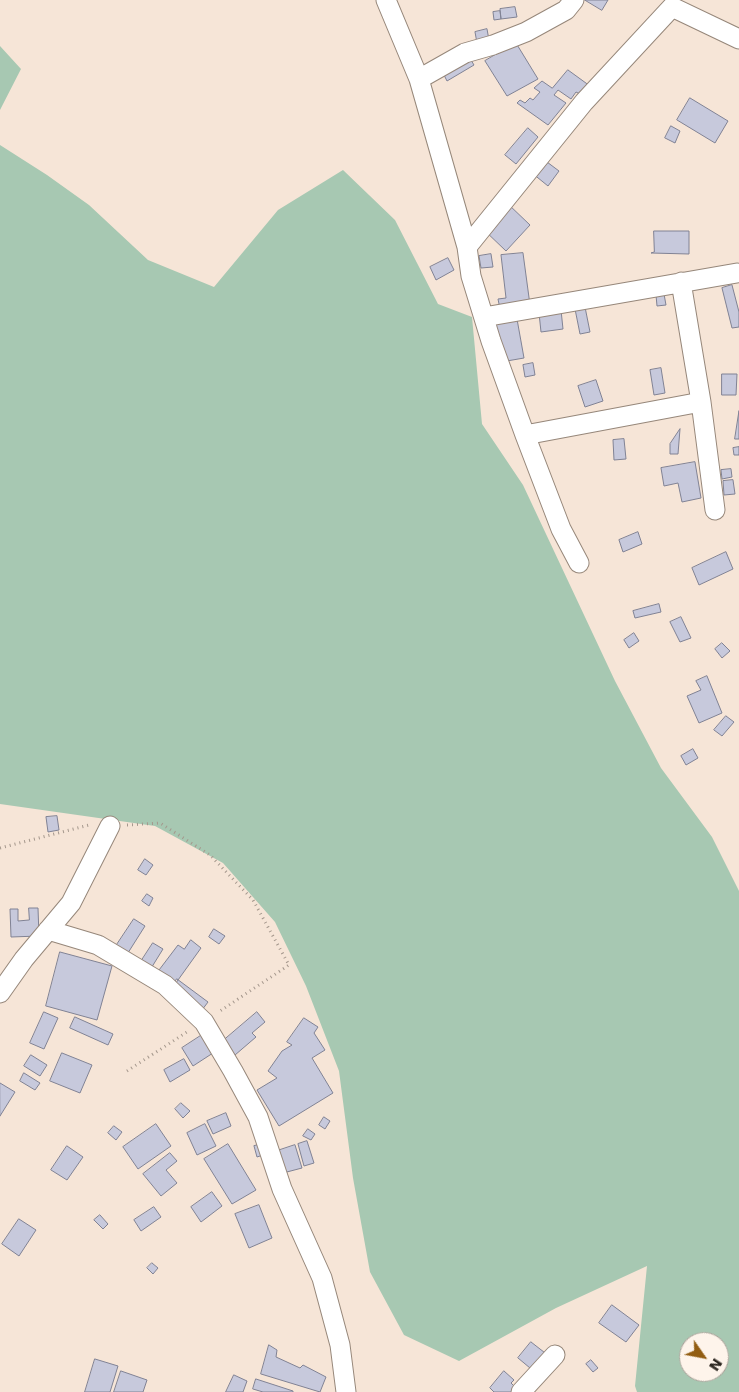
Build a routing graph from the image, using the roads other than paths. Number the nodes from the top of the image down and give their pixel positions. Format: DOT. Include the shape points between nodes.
graph roads {
  1 [pos="386,0"];
  2 [pos="574,0"];
  3 [pos="676,4"];
  4 [pos="739,39"];
  5 [pos="419,79"];
  6 [pos="467,247"];
  7 [pos="737,273"];
  8 [pos="681,282"];
  9 [pos="484,317"];
  10 [pos="701,402"];
  11 [pos="525,435"];
  12 [pos="715,510"];
  13 [pos="579,563"];
  14 [pos="110,826"];
  15 [pos="48,930"];
  16 [pos="0,993"];
  17 [pos="556,1355"];
  18 [pos="346,1392"];
  19 [pos="521,1392"];
  1 -- 5 [label="street"];
  2 -- 5 [label="street" via="566,10 526,32 465,53"];
  3 -- 4 [label="street"];
  3 -- 6 [label="street" via="584,102"];
  5 -- 6 [label="street"];
  6 -- 9 [label="street" via="471,276"];
  7 -- 8 [label="street"];
  8 -- 9 [label="street"];
  8 -- 10 [label="street"];
  9 -- 11 [label="street"];
  10 -- 11 [label="street"];
  10 -- 12 [label="street"];
  11 -- 13 [label="street" via="560,529"];
  14 -- 15 [label="street" via="71,902"];
  15 -- 16 [label="street"];
  15 -- 18 [label="street" via="98,945 165,985 204,1022 258,1118 282,1189 322,1278 340,1345"];
  17 -- 19 [label="street"];
}
